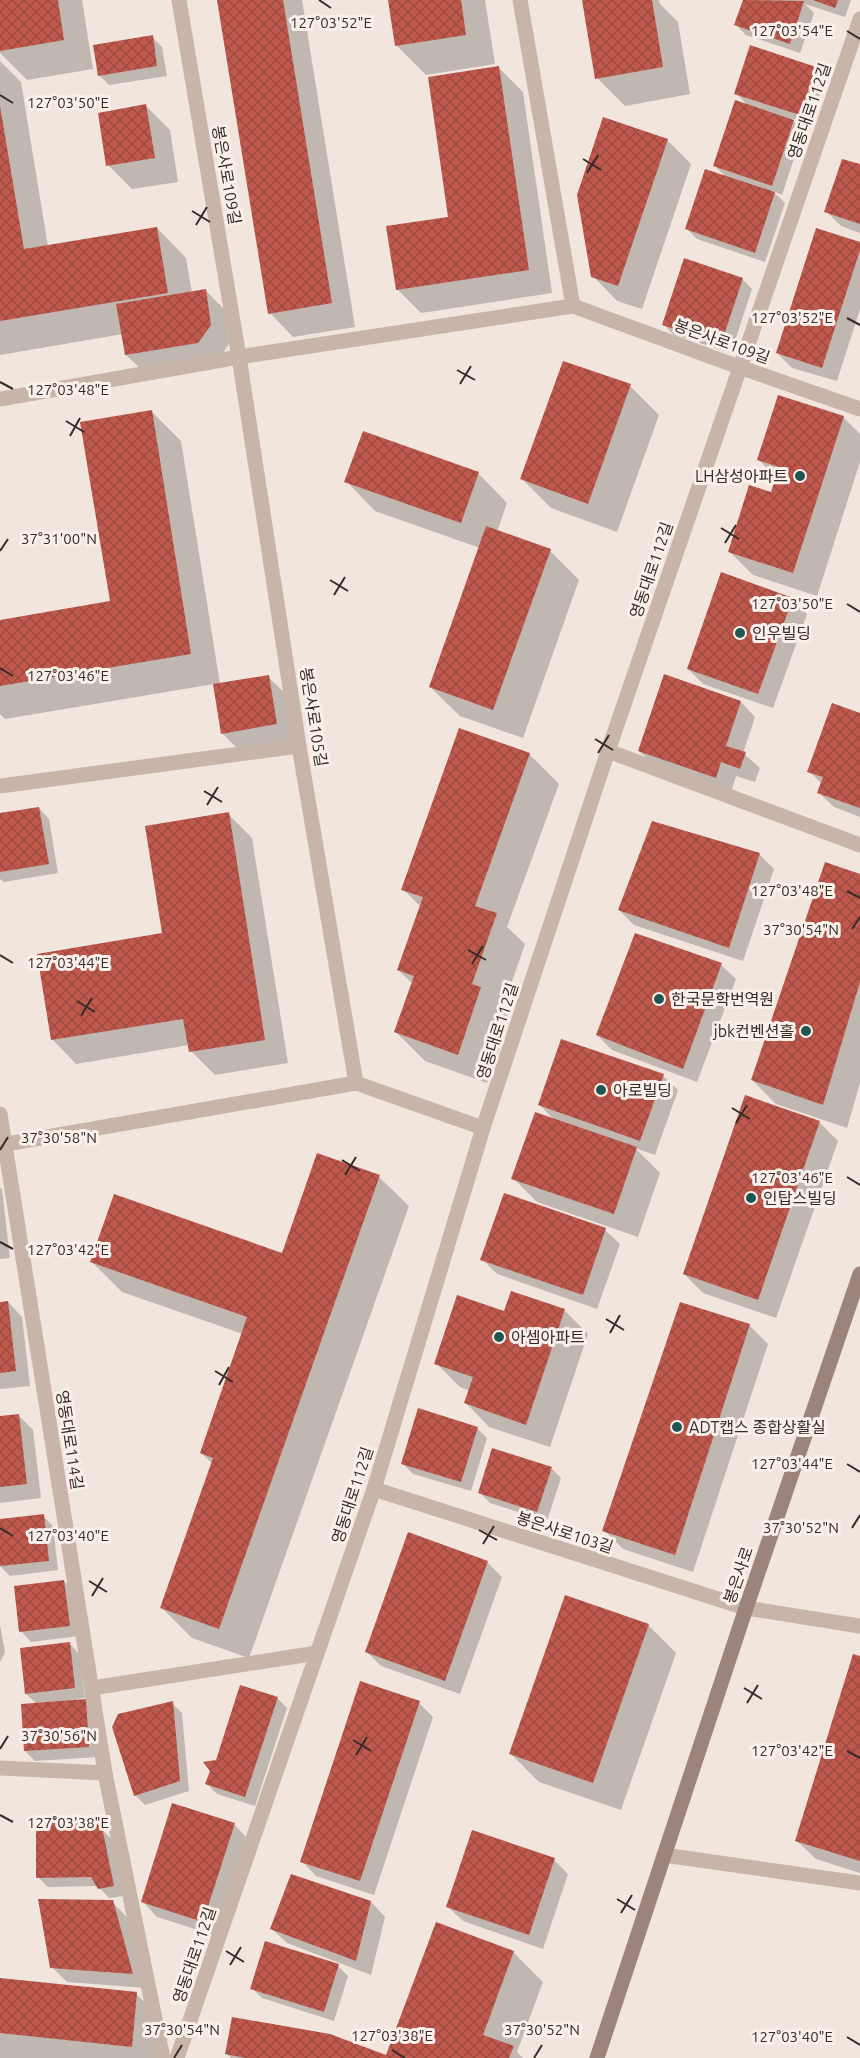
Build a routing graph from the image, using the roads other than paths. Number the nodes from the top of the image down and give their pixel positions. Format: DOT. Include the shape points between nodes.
graph roads {
  1 [pos="179,0"];
  2 [pos="520,0"];
  3 [pos="860,19"];
  4 [pos="573,306"];
  5 [pos="239,357"];
  6 [pos="739,367"];
  7 [pos="0,399"];
  8 [pos="860,409"];
  9 [pos="299,746"];
  10 [pos="608,751"];
  11 [pos="0,786"];
  12 [pos="860,846"];
  13 [pos="356,1083"];
  14 [pos="0,1113"];
  15 [pos="483,1128"];
  16 [pos="2,1145"];
  17 [pos="860,1274"];
  18 [pos="374,1489"];
  19 [pos="746,1608"];
  20 [pos="860,1626"];
  21 [pos="317,1653"];
  22 [pos="92,1688"];
  23 [pos="0,1768"];
  24 [pos="105,1773"];
  25 [pos="664,1855"];
  26 [pos="860,1882"];
  27 [pos="163,2058"];
  28 [pos="177,2058"];
  29 [pos="597,2058"];
  1 -- 5 [label="street, 봉은사로109길"];
  2 -- 4 [label="street"];
  3 -- 6 [label="street, 영동대로112길"];
  4 -- 5 [label="street, 봉은사로109길"];
  4 -- 6 [label="street, 봉은사로109길"];
  5 -- 7 [label="street, 봉은사로109길"];
  5 -- 9 [label="street, 봉은사로105길"];
  6 -- 8 [label="street, 봉은사로109길"];
  6 -- 10 [label="street, 영동대로112길"];
  9 -- 11 [label="street"];
  9 -- 13 [label="street, 봉은사로105길"];
  10 -- 12 [label="street"];
  10 -- 15 [label="street, 영동대로112길"];
  13 -- 15 [label="street"];
  13 -- 16 [label="street"];
  14 -- 16 [label="street, 영동대로114길"];
  15 -- 18 [label="street, 영동대로112길"];
  16 -- 22 [label="street, 영동대로114길"];
  17 -- 19 [label="street, 봉은사로"];
  18 -- 19 [label="street, 봉은사로103길"];
  18 -- 21 [label="street, 영동대로112길"];
  19 -- 20 [label="street, 봉은사로103길"];
  19 -- 25 [label="street, 봉은사로"];
  21 -- 22 [label="street"];
  21 -- 28 [label="street, 영동대로112길"];
  22 -- 24 [label="street, 영동대로114길"];
  23 -- 24 [label="street"];
  24 -- 27 [label="street, 영동대로114길"];
  25 -- 26 [label="street"];
  25 -- 29 [label="street, 봉은사로"];
}
